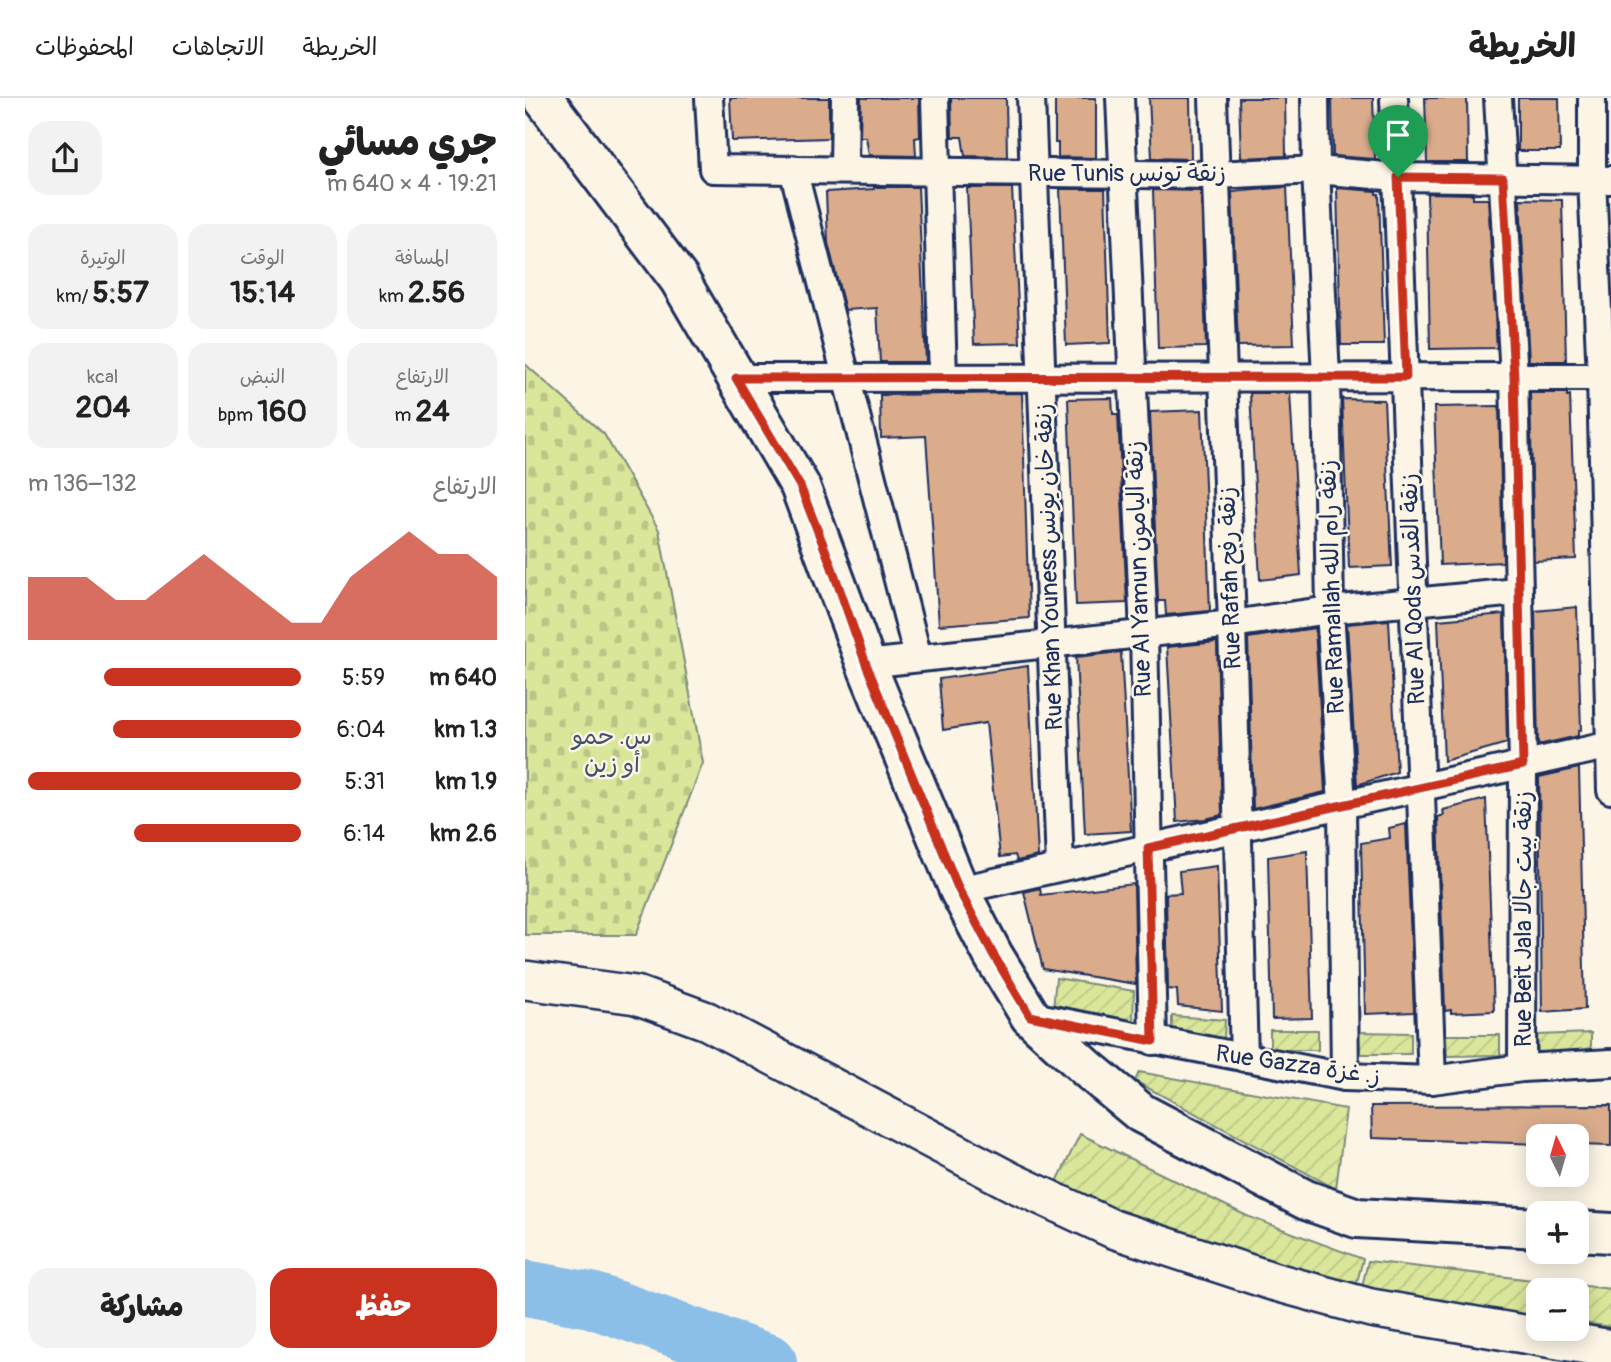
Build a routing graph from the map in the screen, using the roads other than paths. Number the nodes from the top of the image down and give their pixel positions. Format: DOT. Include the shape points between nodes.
graph roads {
  1 [pos="543,98"];
  2 [pos="709,98"];
  3 [pos="845,98"];
  4 [pos="935,98"];
  5 [pos="1031,98"];
  6 [pos="1120,98"];
  7 [pos="1213,98"];
  8 [pos="1315,98"];
  9 [pos="1394,98"];
  10 [pos="1498,98"];
  11 [pos="1592,98"];
  12 [pos="793,169"];
  13 [pos="844,170"];
  14 [pos="1316,170"];
  15 [pos="936,171"];
  16 [pos="1033,173"];
  17 [pos="1123,174"];
  18 [pos="1215,175"];
  19 [pos="1398,177"];
  20 [pos="1503,178"];
  21 [pos="1601,180"];
  22 [pos="1223,377"];
  23 [pos="1326,377"];
  24 [pos="1406,377"];
  25 [pos="1514,377"];
  26 [pos="1606,377"];
  27 [pos="736,378"];
  28 [pos="943,378"];
  29 [pos="1043,378"];
  30 [pos="1131,378"];
  31 [pos="845,379"];
  32 [pos="1517,592"];
  33 [pos="1413,604"];
  34 [pos="1329,610"];
  35 [pos="1232,624"];
  36 [pos="1144,633"];
  37 [pos="1051,643"];
  38 [pos="918,658"];
  39 [pos="866,664"];
  40 [pos="1610,746"];
  41 [pos="1523,765"];
  42 [pos="1421,787"];
  43 [pos="1611,790"];
  44 [pos="1342,804"];
  45 [pos="1237,828"];
  46 [pos="1148,848"];
  47 [pos="1060,867"];
  48 [pos="959,890"];
  49 [pos="525,980"];
  50 [pos="1030,1016"];
  51 [pos="1153,1041"];
  52 [pos="1244,1058"];
  53 [pos="1611,1063"];
  54 [pos="1522,1068"];
  55 [pos="1345,1077"];
  56 [pos="1432,1080"];
  57 [pos="1526,1227"];
  58 [pos="1589,1232"];
  59 [pos="1611,1233"];
  60 [pos="1611,1349"];
  1 -- 27 [label="main road" via="679,279"];
  2 -- 12 [label="street, Rue Tunis زنقة تونس" via="713,169"];
  3 -- 13 [label="street"];
  4 -- 15 [label="street"];
  5 -- 16 [label="street, Rue Khan Youness زنقة خان يونس"];
  6 -- 17 [label="street, Rue Al Yamun زنقة اليامون"];
  7 -- 18 [label="street, Rue Rafah زنقة رفح"];
  8 -- 14 [label="street, Rue Ramallah زنقة رام الله"];
  9 -- 19 [label="street, Rue Al Qods زنقة القدس"];
  10 -- 20 [label="street, Rue Beit Jala زنقة بيت جالا"];
  11 -- 21 [label="street"];
  12 -- 13 [label="street, Rue Tunis زنقة تونس"];
  12 -- 31 [label="street"];
  13 -- 15 [label="street, Rue Tunis زنقة تونس"];
  14 -- 18 [label="street, Rue Tunis زنقة تونس"];
  14 -- 19 [label="street, Rue Tunis زنقة تونس"];
  14 -- 23 [label="street, Rue Ramallah زنقة رام الله"];
  15 -- 16 [label="street, Rue Tunis زنقة تونس"];
  15 -- 28 [label="street"];
  16 -- 17 [label="street, Rue Tunis زنقة تونس"];
  16 -- 29 [label="street, Rue Khan Youness زنقة خان يونس"];
  17 -- 18 [label="street, Rue Tunis زنقة تونس"];
  17 -- 30 [label="street, Rue Al Yamun زنقة اليامون"];
  18 -- 22 [label="street, Rue Rafah زنقة رفح"];
  19 -- 20 [label="street, Rue Tunis زنقة تونس"];
  19 -- 24 [label="street, Rue Al Qods زنقة القدس"];
  20 -- 21 [label="street, Rue Tunis زنقة تونس"];
  20 -- 25 [label="street, Rue Beit Jala زنقة بيت جالا"];
  21 -- 26 [label="street"];
  22 -- 23 [label="street"];
  22 -- 30 [label="street"];
  22 -- 35 [label="street, Rue Rafah زنقة رفح"];
  23 -- 24 [label="street"];
  23 -- 34 [label="street, Rue Ramallah زنقة رام الله"];
  24 -- 25 [label="street"];
  24 -- 33 [label="street, Rue Al Qods زنقة القدس"];
  25 -- 26 [label="street"];
  25 -- 32 [label="street, Rue Beit Jala زنقة بيت جالا"];
  26 -- 40 [label="street"];
  27 -- 31 [label="street"];
  27 -- 39 [label="main road" via="800,486"];
  28 -- 29 [label="street"];
  28 -- 31 [label="street"];
  29 -- 30 [label="street"];
  29 -- 37 [label="street, Rue Khan Youness زنقة خان يونس"];
  30 -- 36 [label="street, Rue Al Yamun زنقة اليامون"];
  31 -- 38 [label="street"];
  32 -- 33 [label="street"];
  32 -- 41 [label="street, Rue Beit Jala زنقة بيت جالا"];
  33 -- 34 [label="street"];
  33 -- 42 [label="street, Rue Al Qods زنقة القدس"];
  34 -- 35 [label="street"];
  34 -- 44 [label="street, Rue Ramallah زنقة رام الله"];
  35 -- 36 [label="street"];
  35 -- 45 [label="street, Rue Rafah زنقة رفح"];
  36 -- 37 [label="street"];
  36 -- 46 [label="street, Rue Al Yamun زنقة اليامون"];
  37 -- 38 [label="street"];
  37 -- 47 [label="street, Rue Khan Youness زنقة خان يونس"];
  38 -- 39 [label="street"];
  39 -- 48 [label="main road"];
  40 -- 41 [label="street"];
  40 -- 43 [label="street"];
  41 -- 42 [label="street"];
  41 -- 54 [label="street, Rue Beit Jala زنقة بيت جالا"];
  42 -- 44 [label="street"];
  42 -- 56 [label="street, Rue Al Qods زنقة القدس"];
  44 -- 45 [label="street"];
  44 -- 55 [label="street, Rue Ramallah زنقة رام الله"];
  45 -- 46 [label="street"];
  45 -- 52 [label="street, Rue Rafah زنقة رفح"];
  46 -- 47 [label="street"];
  46 -- 51 [label="street, Rue Al Yamun زنقة اليامون"];
  47 -- 48 [label="street"];
  48 -- 50 [label="main road"];
  49 -- 60 [label="main road" via="636,995 707,1021 1012,1182 1114,1229 1371,1308"];
  50 -- 51 [label="street, Rue Gazza ز. غزة"];
  50 -- 57 [label="main road" via="1141,1113 1306,1200 1357,1218"];
  51 -- 52 [label="street, Rue Gazza ز. غزة"];
  52 -- 55 [label="street, Rue Gazza ز. غزة"];
  53 -- 54 [label="street, Rue Gazza ز. غزة"];
  54 -- 56 [label="street, Rue Gazza ز. غزة"];
  55 -- 56 [label="street, Rue Gazza ز. غزة"];
  58 -- 59 [label="main road"];
}
